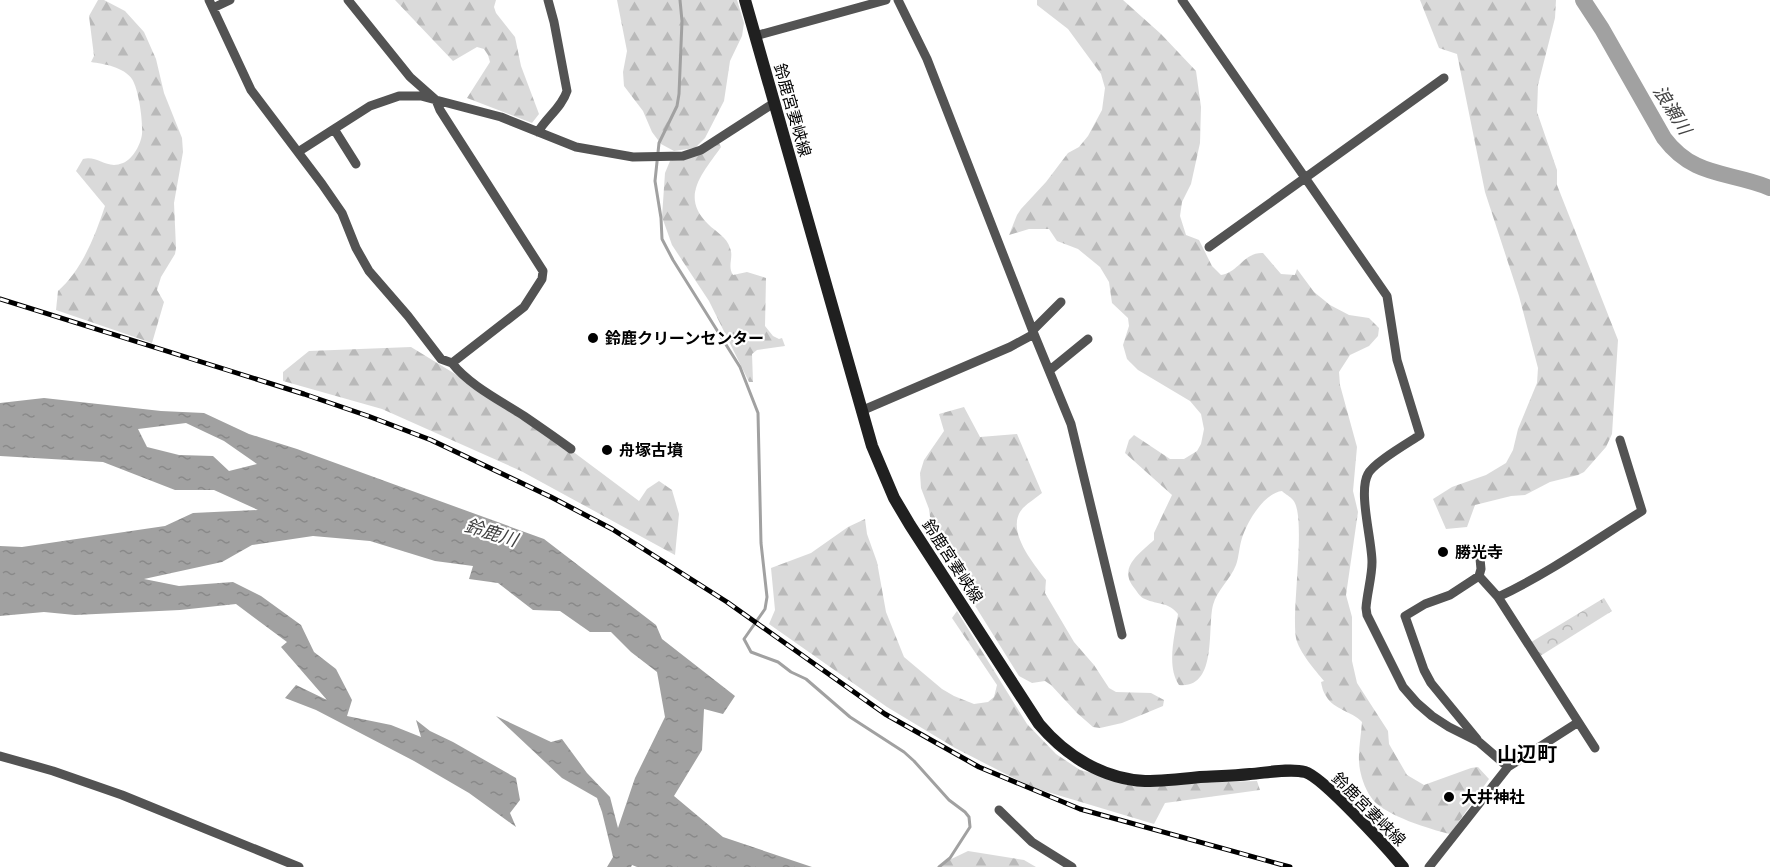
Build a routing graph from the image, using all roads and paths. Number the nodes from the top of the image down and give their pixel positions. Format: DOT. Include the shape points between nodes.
graph roads {
  1 [pos="230,0"];
  2 [pos="348,0"];
  3 [pos="548,0"];
  4 [pos="745,0"];
  5 [pos="886,0"];
  6 [pos="898,0"];
  7 [pos="1182,0"];
  8 [pos="211,4"];
  9 [pos="755,36"];
  10 [pos="1444,78"];
  11 [pos="436,100"];
  12 [pos="774,103"];
  13 [pos="334,129"];
  14 [pos="538,132"];
  15 [pos="298,152"];
  16 [pos="356,164"];
  17 [pos="1304,178"];
  18 [pos="1209,247"];
  19 [pos="1061,302"];
  20 [pos="1034,332"];
  21 [pos="1088,339"];
  22 [pos="452,363"];
  23 [pos="1050,370"];
  24 [pos="861,411"];
  25 [pos="1620,440"];
  26 [pos="571,449"];
  27 [pos="1479,548"];
  28 [pos="1479,576"];
  29 [pos="1498,597"];
  30 [pos="1122,635"];
  31 [pos="1578,723"];
  32 [pos="1479,742"];
  33 [pos="1594,748"];
  34 [pos="0,756"];
  35 [pos="1508,767"];
  36 [pos="999,810"];
  37 [pos="299,867"];
  38 [pos="1072,867"];
  39 [pos="1403,867"];
  40 [pos="1429,867"];
  1 -- 8 [label="street"];
  2 -- 11 [label="street" via="410,77"];
  3 -- 14 [label="street" via="567,91"];
  4 -- 9 [label="main road, 鈴鹿宮妻峡線"];
  5 -- 9 [label="street"];
  6 -- 20 [label="street" via="927,59"];
  7 -- 17 [label="street"];
  8 -- 15 [label="street" via="252,90"];
  9 -- 12 [label="main road, 鈴鹿宮妻峡線"];
  10 -- 17 [label="street"];
  11 -- 13 [label="street" via="399,96 384,100"];
  11 -- 14 [label="street" via="501,117"];
  11 -- 22 [label="street" via="543,271 524,307"];
  12 -- 14 [label="street" via="701,150 683,156 633,157 576,147"];
  12 -- 24 [label="main road, 鈴鹿宮妻峡線"];
  13 -- 15 [label="street"];
  13 -- 16 [label="street"];
  15 -- 22 [label="street" via="342,213 369,271 441,359"];
  17 -- 18 [label="street"];
  17 -- 32 [label="street" via="1386,296 1397,360 1420,435 1373,467 1366,478 1365,505 1372,549 1367,615 1404,687 1417,703 1449,727"];
  19 -- 20 [label="street"];
  20 -- 23 [label="street"];
  20 -- 24 [label="street" via="1010,347"];
  21 -- 23 [label="street"];
  22 -- 26 [label="street" via="487,393"];
  23 -- 30 [label="street" via="1071,424"];
  24 -- 39 [label="main road, 鈴鹿宮妻峡線" via="876,459 901,510 1026,706 1060,747 1096,768 1143,780 1305,772 1342,803"];
  25 -- 29 [label="street" via="1642,511 1573,557"];
  27 -- 28 [label="street"];
  28 -- 29 [label="street"];
  28 -- 32 [label="street" via="1405,616 1431,683"];
  29 -- 31 [label="street"];
  31 -- 33 [label="street"];
  31 -- 35 [label="street"];
  32 -- 35 [label="street"];
  34 -- 37 [label="street" via="122,795"];
  35 -- 40 [label="street"];
  36 -- 38 [label="street" via="1032,842"];
}
